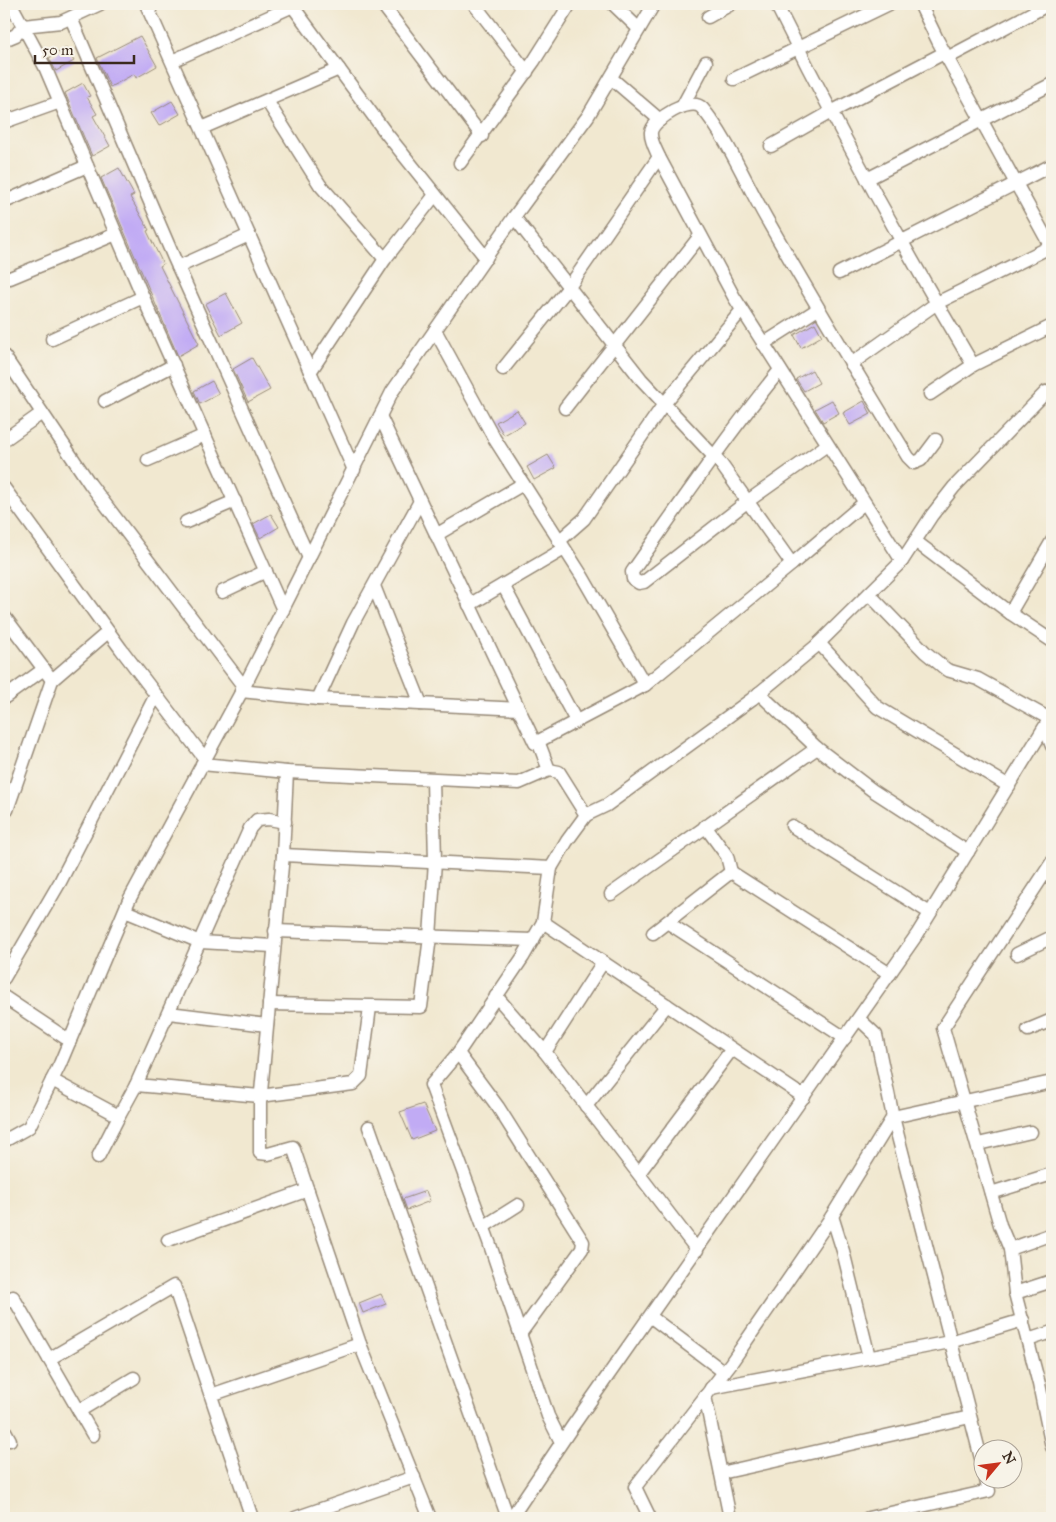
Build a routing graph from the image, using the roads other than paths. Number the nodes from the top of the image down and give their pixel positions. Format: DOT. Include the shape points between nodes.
graph roads {
  1 [pos="11,4"];
  2 [pos="100,4"];
  3 [pos="146,4"];
  4 [pos="382,4"];
  5 [pos="474,4"];
  6 [pos="570,4"];
  7 [pos="613,4"];
  8 [pos="654,4"];
  9 [pos="731,4"];
  10 [pos="776,4"];
  11 [pos="890,4"];
  12 [pos="920,4"];
  13 [pos="1049,4"];
  14 [pos="292,5"];
  15 [pos="708,17"];
  16 [pos="70,18"];
  17 [pos="22,26"];
  18 [pos="639,29"];
  19 [pos="4,40"];
  20 [pos="798,48"];
  21 [pos="946,56"];
  22 [pos="172,61"];
  23 [pos="706,62"];
  24 [pos="339,69"];
  25 [pos="526,72"];
  26 [pos="611,78"];
  27 [pos="734,79"];
  28 [pos="1052,84"];
  29 [pos="267,101"];
  30 [pos="60,102"];
  31 [pos="683,105"];
  32 [pos="831,112"];
  33 [pos="660,120"];
  34 [pos="981,120"];
  35 [pos="4,122"];
  36 [pos="202,128"];
  37 [pos="482,136"];
  38 [pos="771,146"];
  39 [pos="659,157"];
  40 [pos="460,164"];
  41 [pos="1052,165"];
  42 [pos="87,166"];
  43 [pos="867,180"];
  44 [pos="1015,183"];
  45 [pos="435,194"];
  46 [pos="4,202"];
  47 [pos="514,217"];
  48 [pos="116,234"];
  49 [pos="249,235"];
  50 [pos="700,236"];
  51 [pos="901,241"];
  52 [pos="1052,247"];
  53 [pos="486,258"];
  54 [pos="385,259"];
  55 [pos="178,267"];
  56 [pos="839,272"];
  57 [pos="10,278"];
  58 [pos="569,287"];
  59 [pos="143,297"];
  60 [pos="936,303"];
  61 [pos="818,309"];
  62 [pos="742,310"];
  63 [pos="1052,326"];
  64 [pos="435,330"];
  65 [pos="52,338"];
  66 [pos="763,344"];
  67 [pos="614,345"];
  68 [pos="4,356"];
  69 [pos="851,364"];
  70 [pos="174,365"];
  71 [pos="973,365"];
  72 [pos="503,369"];
  73 [pos="780,370"];
  74 [pos="310,372"];
  75 [pos="930,394"];
  76 [pos="1052,395"];
  77 [pos="105,401"];
  78 [pos="664,404"];
  79 [pos="565,408"];
  80 [pos="42,413"];
  81 [pos="380,416"];
  82 [pos="205,435"];
  83 [pos="4,440"];
  84 [pos="936,440"];
  85 [pos="827,445"];
  86 [pos="713,456"];
  87 [pos="148,460"];
  88 [pos="354,470"];
  89 [pos="523,484"];
  90 [pos="4,488"];
  91 [pos="748,500"];
  92 [pos="235,501"];
  93 [pos="420,501"];
  94 [pos="864,503"];
  95 [pos="186,522"];
  96 [pos="436,535"];
  97 [pos="1052,541"];
  98 [pos="915,542"];
  99 [pos="562,545"];
  100 [pos="309,558"];
  101 [pos="902,560"];
  102 [pos="792,564"];
  103 [pos="266,571"];
  104 [pos="503,585"];
  105 [pos="374,586"];
  106 [pos="222,592"];
  107 [pos="870,594"];
  108 [pos="469,605"];
  109 [pos="283,610"];
  110 [pos="1010,612"];
  111 [pos="4,616"];
  112 [pos="108,632"];
  113 [pos="1052,640"];
  114 [pos="819,643"];
  115 [pos="44,669"];
  116 [pos="52,680"];
  117 [pos="645,685"];
  118 [pos="242,689"];
  119 [pos="759,693"];
  120 [pos="156,695"];
  121 [pos="4,698"];
  122 [pos="318,699"];
  123 [pos="421,704"];
  124 [pos="518,709"];
  125 [pos="576,721"];
  126 [pos="1049,721"];
  127 [pos="538,741"];
  128 [pos="1052,746"];
  129 [pos="817,748"];
  130 [pos="203,762"];
  131 [pos="549,770"];
  132 [pos="288,772"];
  133 [pos="433,780"];
  134 [pos="1009,786"];
  135 [pos="5,811"];
  136 [pos="586,815"];
  137 [pos="285,822"];
  138 [pos="705,826"];
  139 [pos="792,826"];
  140 [pos="968,852"];
  141 [pos="283,855"];
  142 [pos="436,862"];
  143 [pos="1052,862"];
  144 [pos="551,868"];
  145 [pos="731,872"];
  146 [pos="611,894"];
  147 [pos="125,911"];
  148 [pos="930,913"];
  149 [pos="543,922"];
  150 [pos="667,922"];
  151 [pos="276,931"];
  152 [pos="653,933"];
  153 [pos="430,937"];
  154 [pos="1052,937"];
  155 [pos="533,940"];
  156 [pos="200,942"];
  157 [pos="273,946"];
  158 [pos="1017,954"];
  159 [pos="603,962"];
  160 [pos="890,974"];
  161 [pos="4,978"];
  162 [pos="496,996"];
  163 [pos="4,997"];
  164 [pos="269,1004"];
  165 [pos="667,1005"];
  166 [pos="370,1007"];
  167 [pos="169,1013"];
  168 [pos="859,1020"];
  169 [pos="1052,1020"];
  170 [pos="267,1025"];
  171 [pos="1028,1030"];
  172 [pos="845,1038"];
  173 [pos="70,1041"];
  174 [pos="732,1049"];
  175 [pos="545,1052"];
  176 [pos="458,1053"];
  177 [pos="52,1080"];
  178 [pos="1052,1082"];
  179 [pos="136,1085"];
  180 [pos="260,1096"];
  181 [pos="804,1097"];
  182 [pos="965,1100"];
  183 [pos="586,1106"];
  184 [pos="120,1116"];
  185 [pos="893,1117"];
  186 [pos="369,1127"];
  187 [pos="1031,1132"];
  188 [pos="4,1141"];
  189 [pos="978,1144"];
  190 [pos="98,1157"];
  191 [pos="638,1173"];
  192 [pos="1052,1174"];
  193 [pos="308,1190"];
  194 [pos="991,1192"];
  195 [pos="518,1204"];
  196 [pos="832,1216"];
  197 [pos="483,1227"];
  198 [pos="1052,1234"];
  199 [pos="168,1240"];
  200 [pos="1010,1249"];
  201 [pos="697,1250"];
  202 [pos="1052,1281"];
  203 [pos="1015,1293"];
  204 [pos="4,1304"];
  205 [pos="651,1317"];
  206 [pos="1022,1320"];
  207 [pos="1052,1332"];
  208 [pos="520,1334"];
  209 [pos="1028,1340"];
  210 [pos="950,1342"];
  211 [pos="360,1344"];
  212 [pos="869,1357"];
  213 [pos="49,1360"];
  214 [pos="724,1372"];
  215 [pos="134,1378"];
  216 [pos="1052,1380"];
  217 [pos="1039,1384"];
  218 [pos="708,1392"];
  219 [pos="211,1395"];
  220 [pos="79,1411"];
  221 [pos="970,1417"];
  222 [pos="4,1428"];
  223 [pos="1050,1433"];
  224 [pos="93,1435"];
  225 [pos="10,1440"];
  226 [pos="976,1440"];
  227 [pos="561,1442"];
  228 [pos="1052,1447"];
  229 [pos="720,1474"];
  230 [pos="414,1477"];
  231 [pos="989,1490"];
  232 [pos="252,1518"];
  233 [pos="295,1518"];
  234 [pos="430,1518"];
  235 [pos="510,1518"];
  236 [pos="650,1518"];
  237 [pos="730,1518"];
  238 [pos="868,1518"];
  1 -- 17 [label="street"];
  2 -- 16 [label="street"];
  3 -- 22 [label="street"];
  4 -- 37 [label="street"];
  5 -- 25 [label="street"];
  6 -- 25 [label="street"];
  7 -- 18 [label="street"];
  8 -- 18 [label="street"];
  9 -- 15 [label="street"];
  10 -- 20 [label="street"];
  11 -- 20 [label="street"];
  12 -- 21 [label="street"];
  13 -- 21 [label="street"];
  14 -- 22 [label="street"];
  14 -- 24 [label="street"];
  16 -- 17 [label="street"];
  16 -- 55 [label="street"];
  17 -- 19 [label="street" via="16,35"];
  17 -- 30 [label="street"];
  18 -- 26 [label="street"];
  20 -- 27 [label="street"];
  20 -- 32 [label="street"];
  21 -- 32 [label="street"];
  21 -- 34 [label="street"];
  22 -- 36 [label="street"];
  23 -- 31 [label="street"];
  24 -- 29 [label="street"];
  24 -- 45 [label="street"];
  25 -- 37 [label="street"];
  26 -- 33 [label="street"];
  26 -- 47 [label="street" via="588,116"];
  28 -- 34 [label="street"];
  29 -- 36 [label="street"];
  29 -- 54 [label="street" via="320,185"];
  30 -- 35 [label="street"];
  30 -- 42 [label="street"];
  31 -- 33 [label="street"];
  31 -- 61 [label="street" via="690,103 701,107 721,135"];
  32 -- 38 [label="street"];
  32 -- 43 [label="street"];
  33 -- 39 [label="street" via="651,132"];
  34 -- 43 [label="street"];
  34 -- 44 [label="street"];
  36 -- 49 [label="street"];
  37 -- 40 [label="street"];
  39 -- 50 [label="street"];
  39 -- 58 [label="street"];
  41 -- 44 [label="street"];
  42 -- 46 [label="street"];
  42 -- 48 [label="street"];
  43 -- 51 [label="street"];
  44 -- 51 [label="street"];
  44 -- 52 [label="street"];
  45 -- 53 [label="street"];
  45 -- 54 [label="street"];
  47 -- 53 [label="street"];
  47 -- 58 [label="street"];
  48 -- 57 [label="street"];
  48 -- 59 [label="street"];
  49 -- 55 [label="street"];
  49 -- 74 [label="street"];
  50 -- 62 [label="street"];
  50 -- 67 [label="street"];
  51 -- 56 [label="street"];
  51 -- 60 [label="street"];
  52 -- 60 [label="street"];
  53 -- 64 [label="street"];
  54 -- 74 [label="street"];
  55 -- 100 [label="street"];
  58 -- 67 [label="street"];
  58 -- 72 [label="street"];
  59 -- 65 [label="street"];
  59 -- 70 [label="street"];
  60 -- 69 [label="street"];
  60 -- 71 [label="street"];
  61 -- 66 [label="street"];
  61 -- 69 [label="street"];
  62 -- 66 [label="street"];
  62 -- 78 [label="street"];
  63 -- 71 [label="street"];
  64 -- 81 [label="street" via="392,392"];
  64 -- 89 [label="street"];
  66 -- 73 [label="street"];
  67 -- 78 [label="street"];
  67 -- 79 [label="street"];
  68 -- 80 [label="street"];
  69 -- 84 [label="street" via="914,463 921,460"];
  70 -- 77 [label="street"];
  70 -- 82 [label="street"];
  71 -- 75 [label="street"];
  73 -- 85 [label="street"];
  73 -- 86 [label="street"];
  74 -- 88 [label="street"];
  76 -- 98 [label="street" via="1046,392 954,488"];
  78 -- 86 [label="street"];
  78 -- 99 [label="street" via="584,519"];
  80 -- 83 [label="street"];
  80 -- 118 [label="street" via="90,484"];
  81 -- 88 [label="street"];
  81 -- 93 [label="street"];
  82 -- 87 [label="street"];
  82 -- 92 [label="street"];
  85 -- 91 [label="street"];
  85 -- 94 [label="street"];
  86 -- 91 [label="street"];
  86 -- 91 [label="street" via="632,572 633,579 644,582"];
  88 -- 100 [label="street"];
  89 -- 96 [label="street"];
  89 -- 99 [label="street"];
  90 -- 112 [label="street"];
  91 -- 102 [label="street"];
  92 -- 95 [label="street"];
  92 -- 103 [label="street"];
  93 -- 96 [label="street"];
  93 -- 105 [label="street"];
  94 -- 101 [label="street"];
  94 -- 102 [label="street"];
  96 -- 108 [label="street"];
  97 -- 110 [label="street"];
  98 -- 101 [label="street"];
  98 -- 110 [label="street"];
  99 -- 104 [label="street"];
  99 -- 117 [label="street"];
  100 -- 109 [label="street"];
  101 -- 107 [label="street"];
  102 -- 117 [label="street"];
  103 -- 106 [label="street"];
  103 -- 109 [label="street"];
  104 -- 108 [label="street"];
  104 -- 125 [label="street"];
  105 -- 122 [label="street"];
  105 -- 123 [label="street"];
  107 -- 114 [label="street"];
  107 -- 126 [label="street" via="925,652 947,670 978,680"];
  108 -- 124 [label="street"];
  109 -- 118 [label="street"];
  110 -- 113 [label="street"];
  111 -- 115 [label="street"];
  112 -- 116 [label="street"];
  112 -- 120 [label="street"];
  114 -- 119 [label="street"];
  114 -- 134 [label="street" via="877,707"];
  115 -- 116 [label="street"];
  115 -- 121 [label="street"];
  116 -- 135 [label="street"];
  117 -- 125 [label="street"];
  118 -- 122 [label="street"];
  118 -- 130 [label="street"];
  119 -- 129 [label="street"];
  119 -- 136 [label="street" via="607,805"];
  120 -- 130 [label="street"];
  120 -- 161 [label="street" via="60,882"];
  122 -- 123 [label="street"];
  123 -- 124 [label="street"];
  124 -- 127 [label="street" via="534,743"];
  125 -- 127 [label="street"];
  126 -- 128 [label="street"];
  126 -- 134 [label="street"];
  127 -- 131 [label="street"];
  129 -- 138 [label="street"];
  129 -- 140 [label="street" via="872,790"];
  130 -- 132 [label="street"];
  130 -- 147 [label="street"];
  131 -- 133 [label="street" via="519,783"];
  131 -- 136 [label="street" via="559,772"];
  132 -- 133 [label="street"];
  132 -- 137 [label="street"];
  133 -- 142 [label="street"];
  134 -- 140 [label="street"];
  136 -- 144 [label="street"];
  137 -- 141 [label="street"];
  137 -- 156 [label="street" via="257,820 250,828"];
  138 -- 145 [label="street" via="727,856"];
  138 -- 146 [label="street"];
  139 -- 148 [label="street"];
  140 -- 148 [label="street"];
  141 -- 142 [label="street"];
  141 -- 151 [label="street"];
  142 -- 144 [label="street"];
  142 -- 153 [label="street"];
  143 -- 182 [label="street" via="943,1028"];
  144 -- 149 [label="street"];
  145 -- 150 [label="street"];
  145 -- 160 [label="street"];
  147 -- 156 [label="street"];
  147 -- 173 [label="street"];
  148 -- 160 [label="street"];
  149 -- 155 [label="street"];
  149 -- 159 [label="street"];
  150 -- 152 [label="street"];
  150 -- 172 [label="street"];
  151 -- 153 [label="street"];
  151 -- 157 [label="street"];
  153 -- 155 [label="street"];
  153 -- 166 [label="street" via="421,1007"];
  154 -- 158 [label="street"];
  155 -- 162 [label="street"];
  156 -- 157 [label="street"];
  156 -- 167 [label="street"];
  157 -- 164 [label="street"];
  159 -- 165 [label="street"];
  159 -- 175 [label="street"];
  160 -- 168 [label="street"];
  162 -- 175 [label="street"];
  162 -- 176 [label="street"];
  163 -- 173 [label="street"];
  164 -- 166 [label="street"];
  164 -- 170 [label="street"];
  165 -- 174 [label="street"];
  165 -- 183 [label="street"];
  166 -- 180 [label="street" via="358,1081 346,1086"];
  167 -- 170 [label="street"];
  167 -- 179 [label="street"];
  168 -- 172 [label="street"];
  168 -- 185 [label="street" via="876,1035"];
  169 -- 171 [label="street"];
  170 -- 180 [label="street"];
  172 -- 181 [label="street"];
  173 -- 177 [label="street"];
  174 -- 181 [label="street"];
  174 -- 191 [label="street"];
  175 -- 183 [label="street"];
  176 -- 197 [label="street" via="431,1085"];
  176 -- 208 [label="street" via="498,1107 582,1242 582,1249"];
  177 -- 184 [label="street"];
  177 -- 188 [label="street" via="29,1127"];
  178 -- 182 [label="street"];
  179 -- 180 [label="street"];
  179 -- 184 [label="street"];
  180 -- 193 [label="street" via="260,1152 268,1154 293,1147"];
  181 -- 201 [label="street"];
  182 -- 185 [label="street"];
  182 -- 189 [label="street"];
  183 -- 191 [label="street"];
  184 -- 190 [label="street"];
  185 -- 196 [label="street"];
  185 -- 210 [label="street"];
  186 -- 235 [label="street"];
  187 -- 189 [label="street"];
  189 -- 194 [label="street"];
  191 -- 201 [label="street"];
  192 -- 194 [label="street"];
  193 -- 199 [label="street"];
  193 -- 211 [label="street"];
  194 -- 200 [label="street"];
  195 -- 197 [label="street"];
  196 -- 212 [label="street"];
  196 -- 214 [label="street"];
  197 -- 208 [label="street"];
  198 -- 200 [label="street"];
  200 -- 203 [label="street"];
  201 -- 205 [label="street"];
  202 -- 203 [label="street"];
  203 -- 206 [label="street"];
  204 -- 213 [label="street" via="13,1297"];
  205 -- 214 [label="street"];
  205 -- 227 [label="street"];
  206 -- 209 [label="street"];
  206 -- 210 [label="street"];
  207 -- 209 [label="street"];
  208 -- 227 [label="street" via="548,1416"];
  209 -- 217 [label="street"];
  210 -- 212 [label="street"];
  210 -- 221 [label="street"];
  211 -- 219 [label="street"];
  211 -- 230 [label="street"];
  212 -- 218 [label="street"];
  213 -- 219 [label="street" via="174,1286"];
  213 -- 220 [label="street"];
  214 -- 218 [label="street"];
  215 -- 220 [label="street"];
  216 -- 217 [label="street"];
  217 -- 223 [label="street"];
  218 -- 229 [label="street"];
  218 -- 236 [label="street" via="635,1487"];
  219 -- 232 [label="street"];
  220 -- 224 [label="street"];
  221 -- 226 [label="street"];
  221 -- 229 [label="street"];
  222 -- 225 [label="street"];
  223 -- 228 [label="street"];
  227 -- 235 [label="street"];
  229 -- 237 [label="street"];
  230 -- 233 [label="street"];
  230 -- 234 [label="street"];
  231 -- 238 [label="street"];
}
